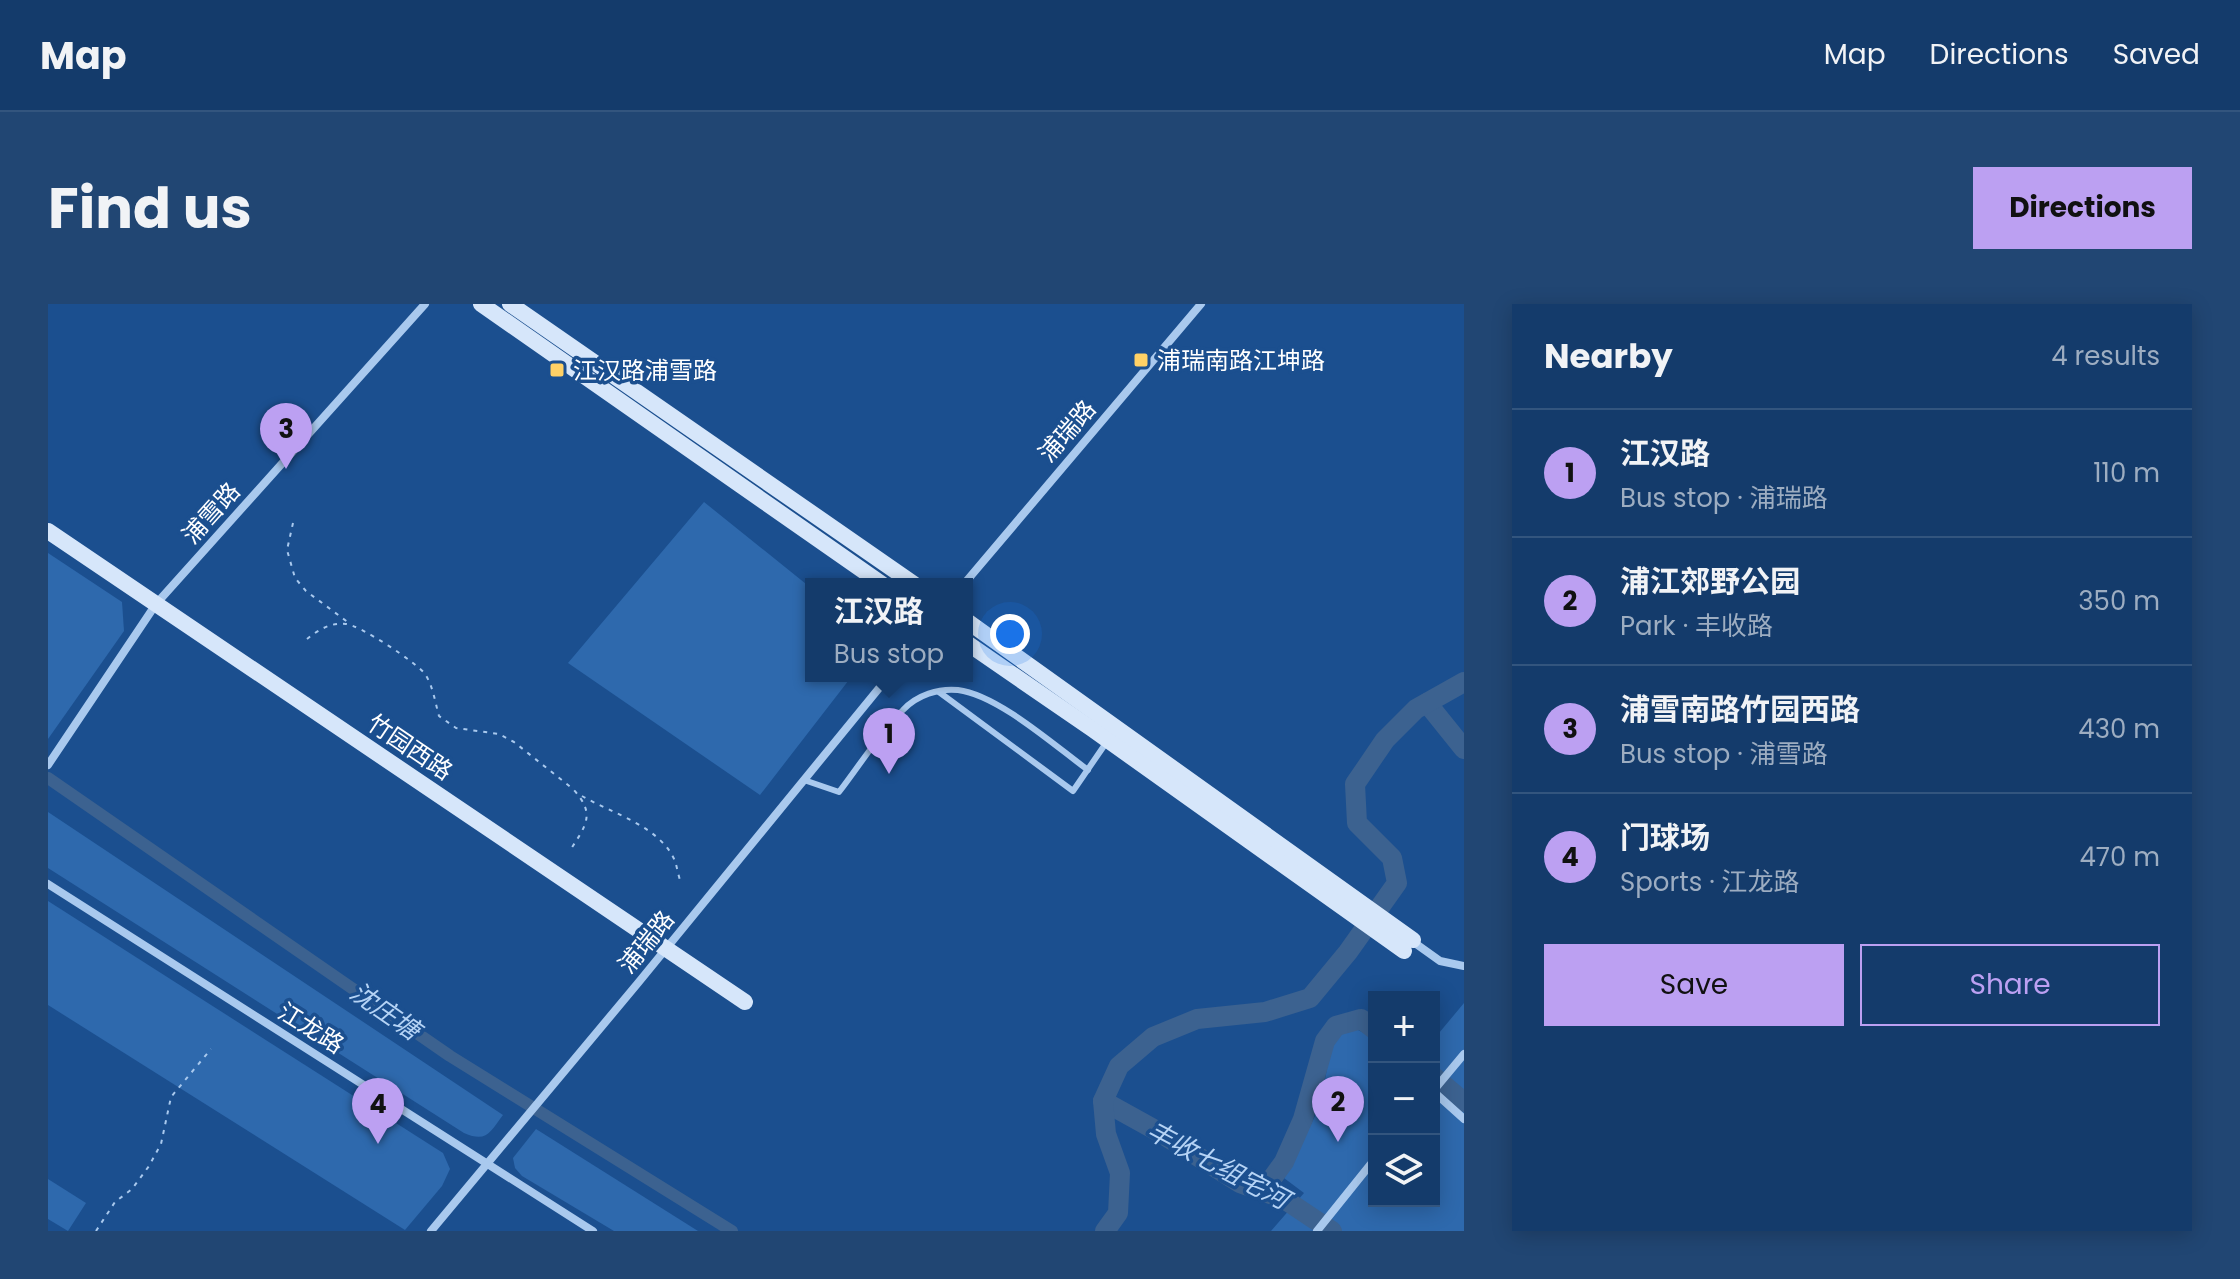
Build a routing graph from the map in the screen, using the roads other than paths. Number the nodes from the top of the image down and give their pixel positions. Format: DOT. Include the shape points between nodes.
graph roads {
  1 [pos="425,304"];
  2 [pos="481,304"];
  3 [pos="510,304"];
  4 [pos="1201,304"];
  5 [pos="48,531"];
  6 [pos="873,578"];
  7 [pos="905,578"];
  8 [pos="969,578"];
  9 [pos="156,604"];
  10 [pos="973,625"];
  11 [pos="973,647"];
  12 [pos="884,682"];
  13 [pos="938,692"];
  14 [pos="1108,740"];
  15 [pos="50,763"];
  16 [pos="1088,770"];
  17 [pos="804,780"];
  18 [pos="48,884"];
  19 [pos="1357,910"];
  20 [pos="1408,946"];
  21 [pos="666,949"];
  22 [pos="1464,966"];
  23 [pos="745,1002"];
  24 [pos="1460,1063"];
  25 [pos="1440,1085"];
  26 [pos="1440,1095"];
  27 [pos="1464,1119"];
  28 [pos="488,1163"];
  29 [pos="1368,1168"];
  30 [pos="431,1231"];
  31 [pos="593,1231"];
  32 [pos="1317,1231"];
  1 -- 9 [label="street, 浦雪路"];
  2 -- 6 [label="street"];
  3 -- 7 [label="street"];
  4 -- 8 [label="street, 浦瑞路"];
  5 -- 9 [label="street, 竹园西路"];
  9 -- 15 [label="street, 浦雪路"];
  9 -- 21 [label="street, 竹园西路"];
  10 -- 19 [label="street"];
  11 -- 14 [label="street"];
  12 -- 17 [label="street, 浦瑞路"];
  13 -- 16 [label="lane" via="965,692 1006,710"];
  13 -- 16 [label="lane" via="1073,791"];
  13 -- 17 [label="lane" via="924,694 904,708 839,792"];
  14 -- 16 [label="lane"];
  14 -- 19 [label="street"];
  17 -- 21 [label="street, 浦瑞路"];
  18 -- 28 [label="street, 江龙路"];
  19 -- 20 [label="street"];
  20 -- 22 [label="street"];
  21 -- 23 [label="street, 竹园西路"];
  21 -- 28 [label="street, 浦瑞路"];
  24 -- 25 [label="street"];
  26 -- 27 [label="street"];
  28 -- 30 [label="street, 浦瑞路"];
  28 -- 31 [label="street, 江龙路"];
  29 -- 32 [label="street"];
}
